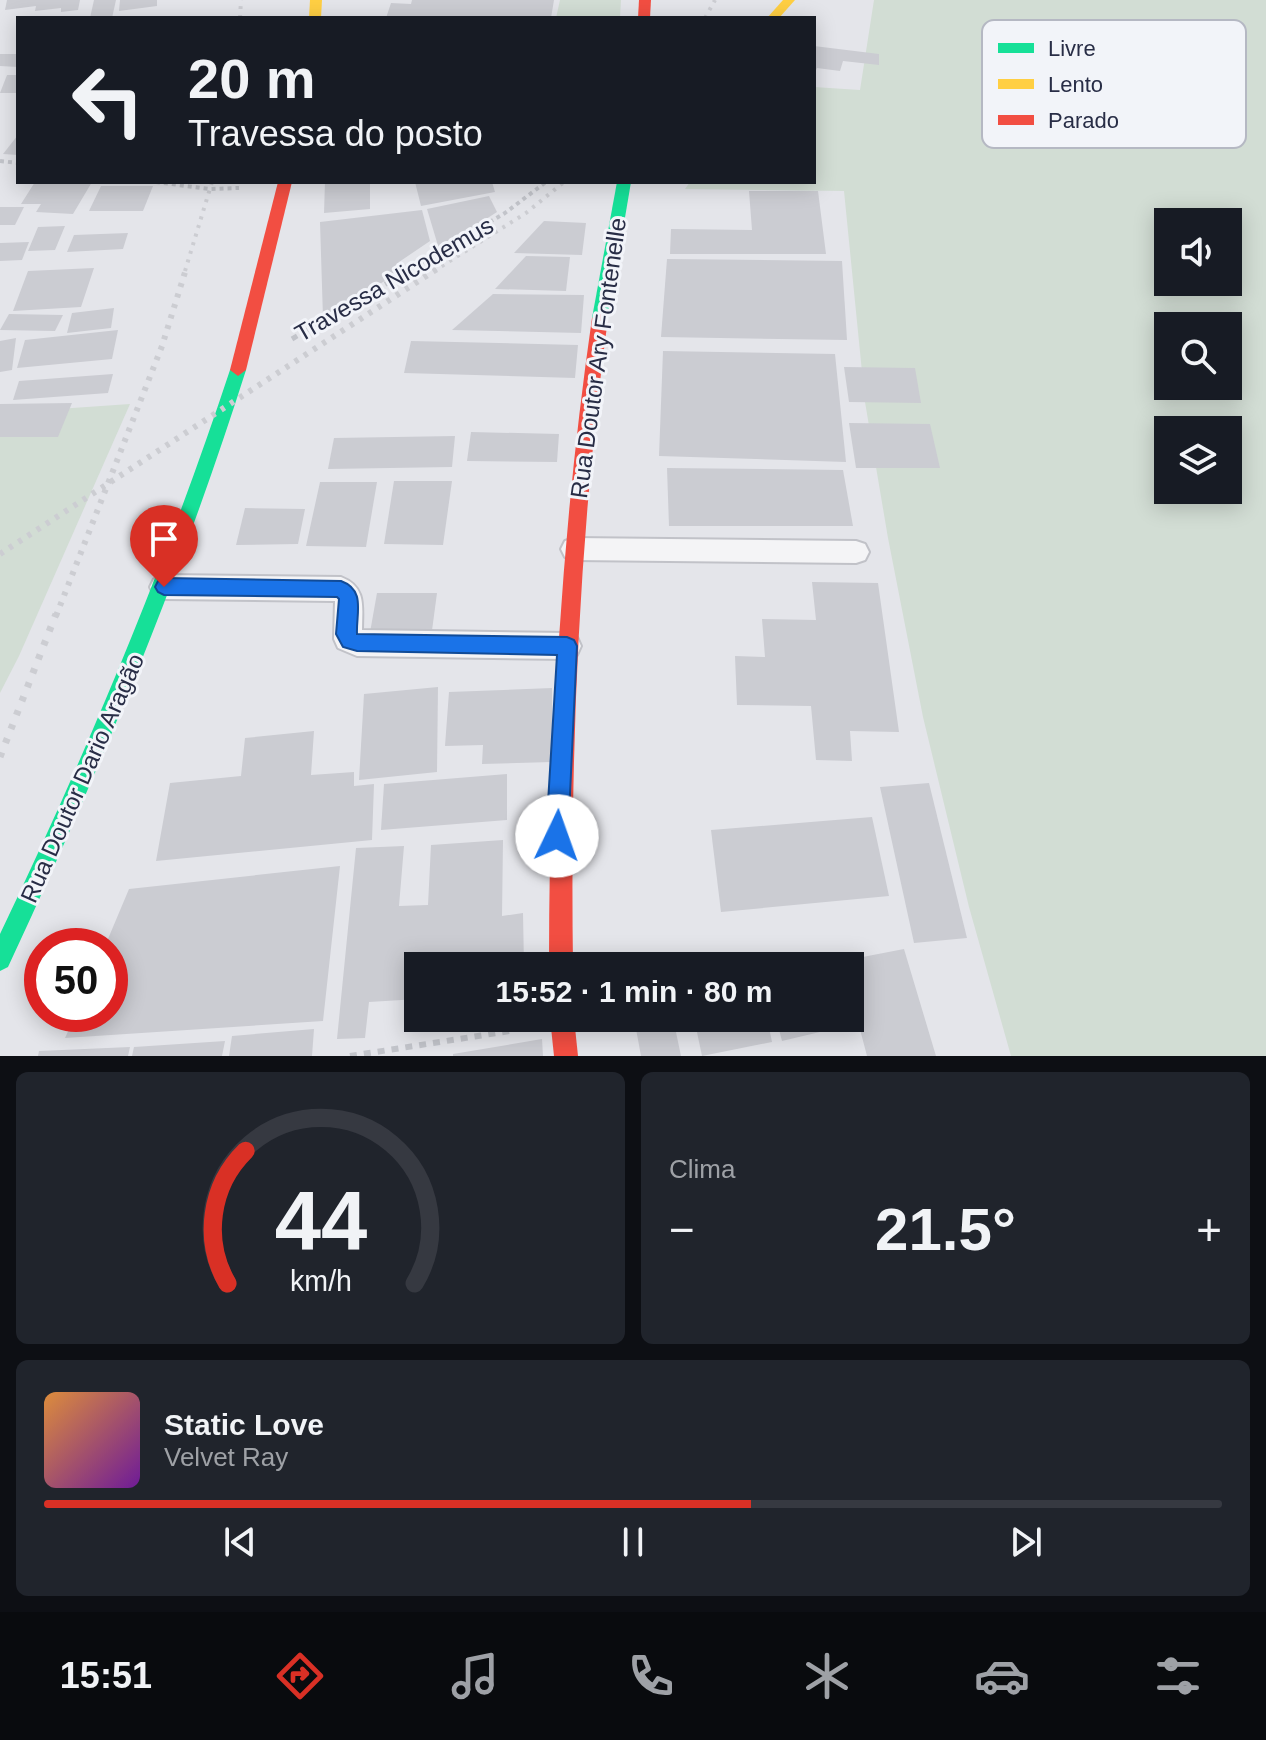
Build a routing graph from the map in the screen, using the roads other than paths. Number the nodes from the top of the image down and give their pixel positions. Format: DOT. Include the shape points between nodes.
graph roads {
  1 [pos="789,0"];
  2 [pos="775,16"];
  3 [pos="284,184"];
  4 [pos="624,184"];
  5 [pos="640,184"];
  6 [pos="618,214"];
  7 [pos="574,549"];
  8 [pos="856,552"];
  9 [pos="164,587"];
  10 [pos="567,646"];
  11 [pos="561,952"];
  12 [pos="0,959"];
  13 [pos="563,1032"];
  14 [pos="566,1056"];
  1 -- 2 [label="main road"];
  3 -- 9 [label="main road, Rua Doutor Dario Aragão" via="238,370"];
  4 -- 6 [label="main road, Rua Doutor Ary Fontenelle"];
  5 -- 6 [label="main road"];
  6 -- 7 [label="main road, Rua Doutor Ary Fontenelle" via="582,440"];
  7 -- 8 [label="lane"];
  7 -- 10 [label="main road, Rua Doutor Ary Fontenelle"];
  9 -- 10 [label="lane" via="341,589 349,596 346,634 357,643"];
  9 -- 12 [label="main road, Rua Doutor Dario Aragão" via="67,822"];
  10 -- 11 [label="main road, Rua Doutor Ary Fontenelle" via="557,836"];
  13 -- 14 [label="main road"];
}
